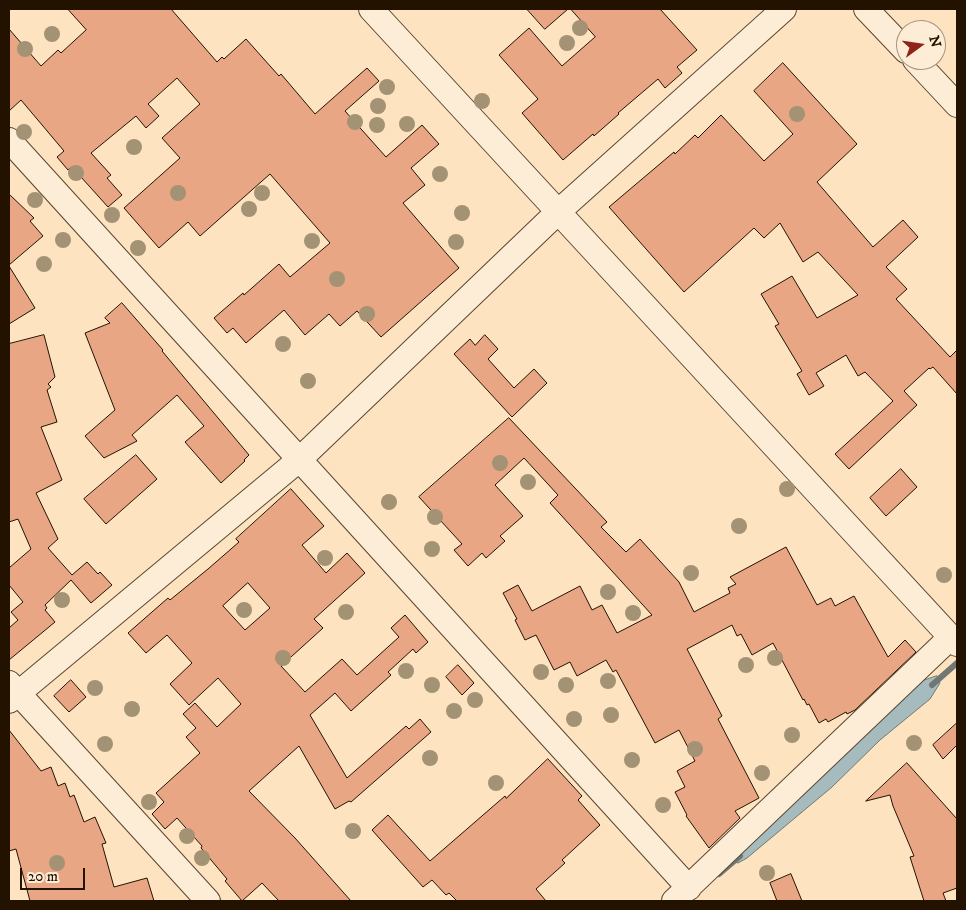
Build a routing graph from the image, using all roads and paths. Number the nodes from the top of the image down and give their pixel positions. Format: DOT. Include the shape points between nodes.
graph roads {
  1 [pos="371,9"];
  2 [pos="784,9"];
  3 [pos="866,9"];
  4 [pos="896,40"];
  5 [pos="924,70"];
  6 [pos="957,105"];
  7 [pos="9,140"];
  8 [pos="559,211"];
  9 [pos="300,459"];
  10 [pos="954,641"];
  11 [pos="12,692"];
  12 [pos="682,894"];
  13 [pos="208,901"];
  1 -- 8 [label="street"];
  2 -- 8 [label="street"];
  3 -- 4 [label="street"];
  5 -- 6 [label="street"];
  7 -- 9 [label="street"];
  8 -- 9 [label="street"];
  8 -- 10 [label="street"];
  9 -- 11 [label="street"];
  9 -- 12 [label="street"];
  10 -- 12 [label="street"];
  11 -- 13 [label="street"];
}
